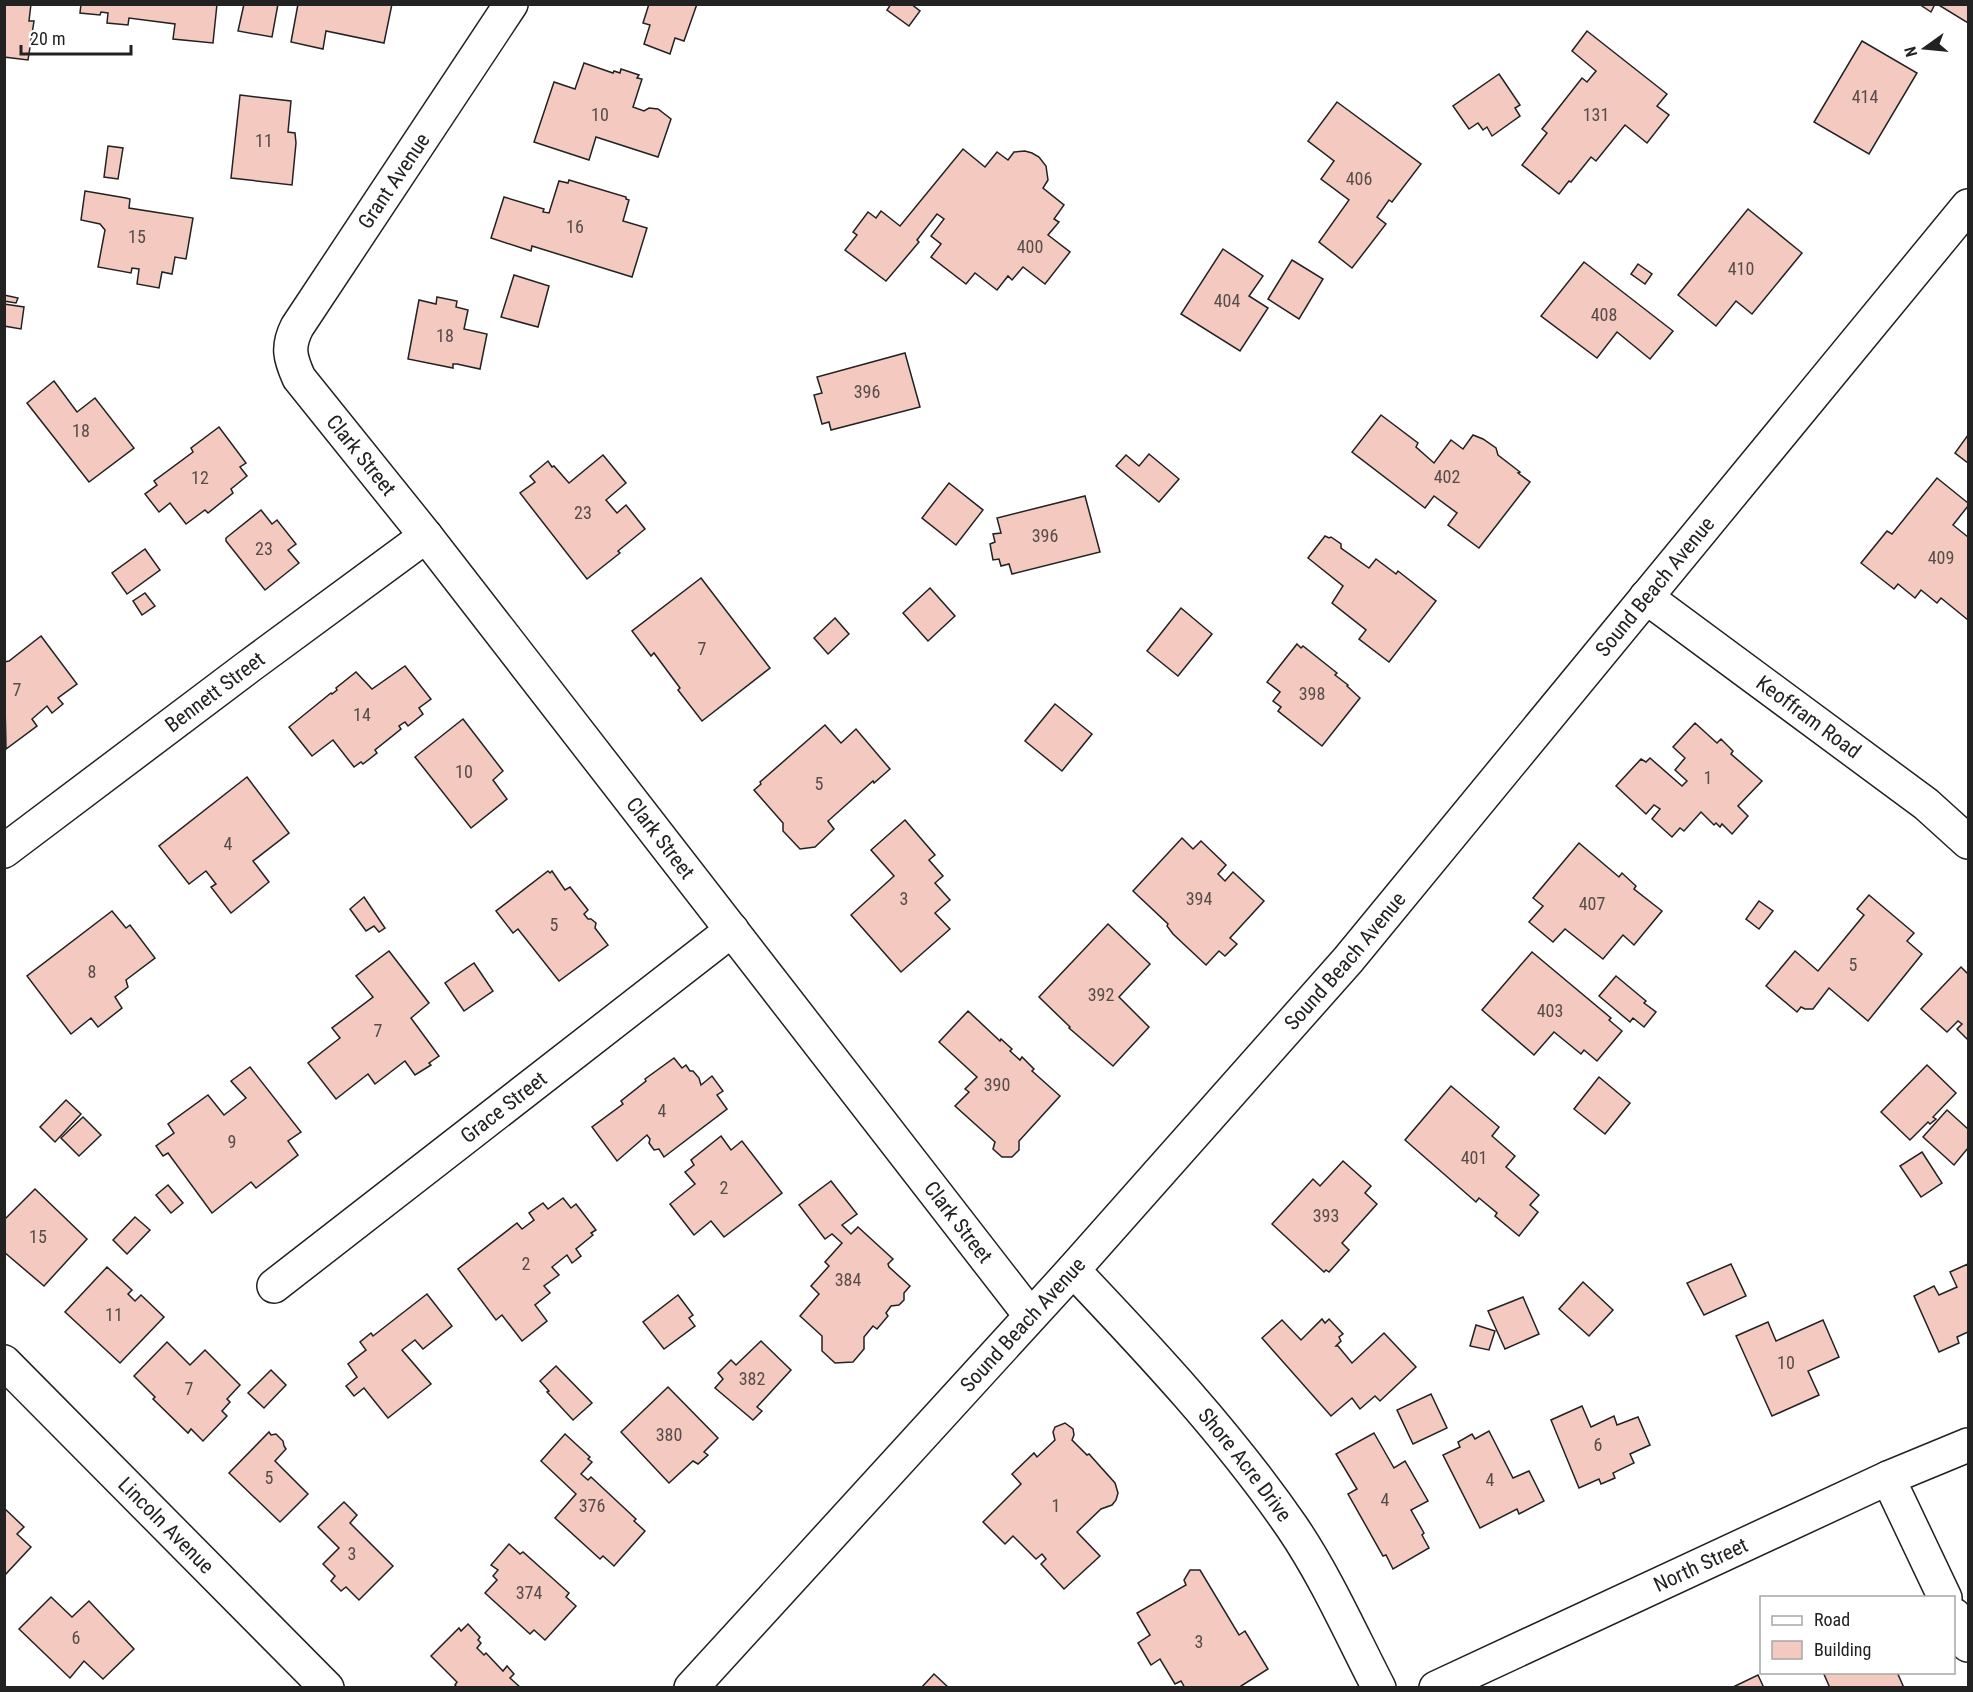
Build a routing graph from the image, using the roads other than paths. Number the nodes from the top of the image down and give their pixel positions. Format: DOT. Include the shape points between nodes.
graph roads {
  1 [pos="511,4"];
  2 [pos="1968,206"];
  3 [pos="292,362"];
  4 [pos="426,536"];
  5 [pos="1646,597"];
  6 [pos="1968,842"];
  7 [pos="4,851"];
  8 [pos="732,930"];
  9 [pos="1073,1270"];
  10 [pos="274,1286"];
  11 [pos="1030,1315"];
  12 [pos="4,1362"];
  13 [pos="1968,1445"];
  14 [pos="1888,1478"];
  15 [pos="1944,1596"];
  16 [pos="1955,1619"];
  17 [pos="1968,1645"];
  18 [pos="327,1688"];
  19 [pos="691,1688"];
  20 [pos="1379,1688"];
  21 [pos="1436,1688"];
  1 -- 3 [label="street, Grant Avenue" via="297,327 291,340"];
  2 -- 5 [label="street, Sound Beach Avenue"];
  3 -- 4 [label="street, Clark Street" via="298,378"];
  4 -- 7 [label="street, Bennett Street"];
  4 -- 8 [label="street, Clark Street"];
  5 -- 6 [label="street, Keoffram Road" via="1926,804"];
  5 -- 9 [label="street, Sound Beach Avenue" via="1348,960"];
  8 -- 10 [label="street, Grace Street"];
  8 -- 11 [label="street, Clark Street"];
  9 -- 11 [label="street, Sound Beach Avenue"];
  9 -- 20 [label="street, Shore Acre Drive" via="1164,1367 1292,1527"];
  11 -- 19 [label="street, Sound Beach Avenue"];
  12 -- 18 [label="street, Lincoln Avenue"];
  13 -- 14 [label="street, North Street"];
  14 -- 15 [label="street"];
  14 -- 21 [label="street, North Street"];
  16 -- 17 [label="street"];
}
